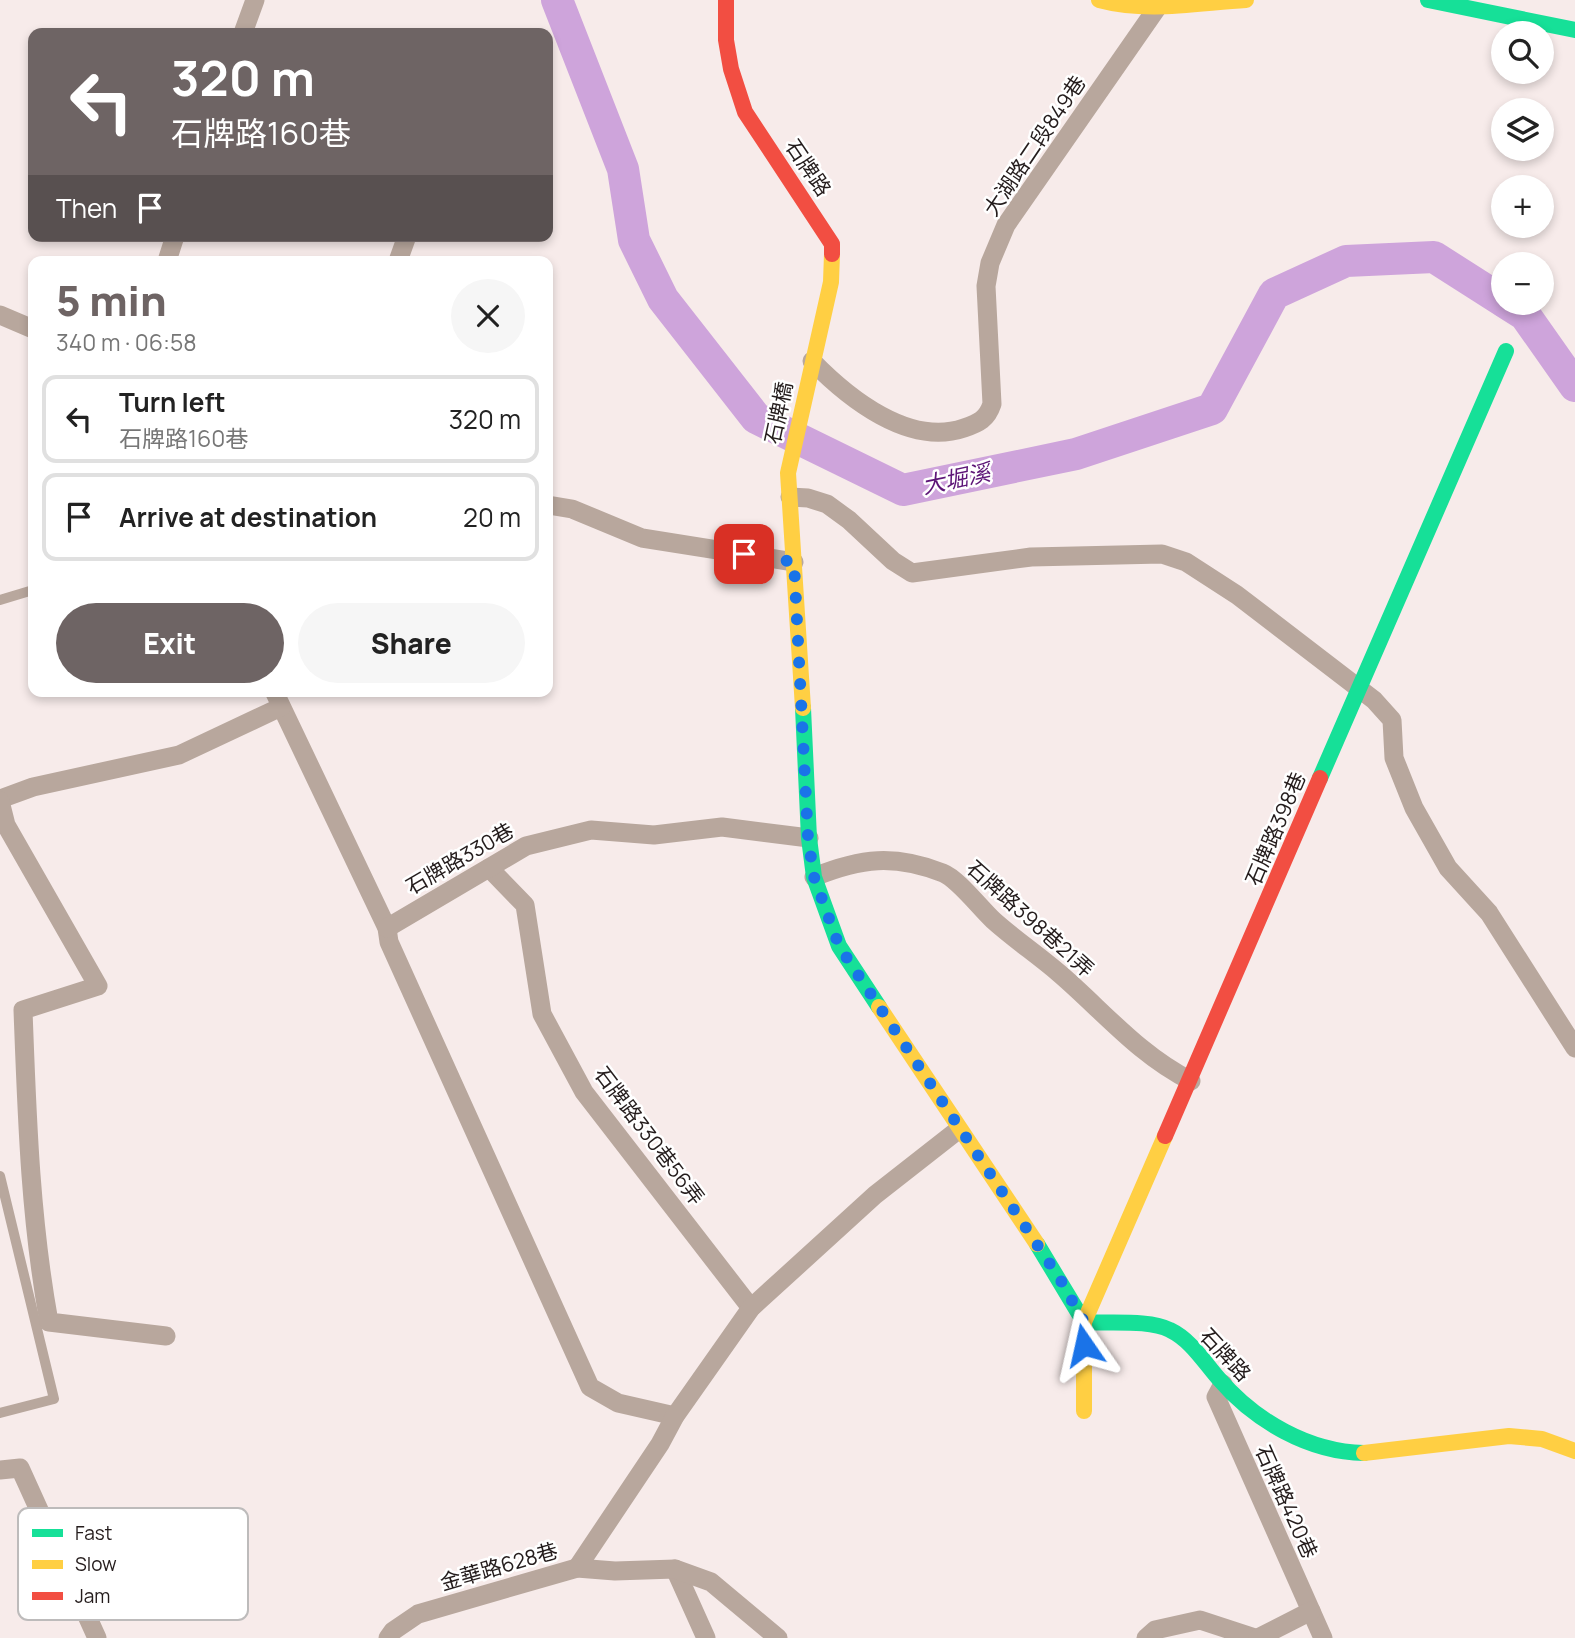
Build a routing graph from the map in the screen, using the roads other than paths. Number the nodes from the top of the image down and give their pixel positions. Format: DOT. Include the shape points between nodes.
graph roads {
  1 [pos="255,0"];
  2 [pos="726,0"];
  3 [pos="1099,0"];
  4 [pos="1246,0"];
  5 [pos="1428,0"];
  6 [pos="1159,5"];
  7 [pos="245,28"];
  8 [pos="1575,30"];
  9 [pos="0,315"];
  10 [pos="28,327"];
  11 [pos="1506,351"];
  12 [pos="812,361"];
  13 [pos="790,497"];
  14 [pos="553,506"];
  15 [pos="794,562"];
  16 [pos="28,592"];
  17 [pos="0,600"];
  18 [pos="1359,690"];
  19 [pos="278,699"];
  20 [pos="0,800"];
  21 [pos="808,838"];
  22 [pos="489,868"];
  23 [pos="814,877"];
  24 [pos="387,928"];
  25 [pos="1575,1048"];
  26 [pos="1191,1081"];
  27 [pos="958,1129"];
  28 [pos="0,1175"];
  29 [pos="751,1308"];
  30 [pos="1084,1322"];
  31 [pos="166,1336"];
  32 [pos="1223,1384"];
  33 [pos="1084,1411"];
  34 [pos="0,1413"];
  35 [pos="675,1416"];
  36 [pos="1575,1451"];
  37 [pos="0,1470"];
  38 [pos="38,1508"];
  39 [pos="577,1568"];
  40 [pos="675,1569"];
  41 [pos="1311,1611"];
  42 [pos="89,1620"];
  43 [pos="97,1638"];
  44 [pos="388,1638"];
  45 [pos="706,1638"];
  46 [pos="778,1638"];
  47 [pos="1146,1638"];
  48 [pos="1256,1638"];
  49 [pos="1323,1638"];
  1 -- 7 [label="street"];
  2 -- 12 [label="street, 石牌路" via="726,40 745,112 832,244 831,282"];
  3 -- 6 [label="street" via="1112,5"];
  4 -- 6 [label="street"];
  5 -- 8 [label="street"];
  6 -- 12 [label="street, 大湖路二段849巷" via="1006,225 990,263 986,286 992,404 988,415 958,430 918,431 866,407 838,388"];
  9 -- 10 [label="street"];
  11 -- 18 [label="street, 石牌路398巷"];
  12 -- 13 [label="street, 石牌橋" via="788,473"];
  13 -- 15 [label="street"];
  13 -- 18 [label="street" via="827,504 912,573 1031,557 1162,554 1186,562 1237,595"];
  14 -- 15 [label="street" via="642,538"];
  15 -- 21 [label="street"];
  16 -- 17 [label="lane"];
  18 -- 25 [label="street" via="1392,720 1394,758 1414,808 1448,868 1489,913"];
  18 -- 26 [label="street, 石牌路398巷"];
  19 -- 20 [label="street" via="179,754 33,787"];
  19 -- 24 [label="street"];
  20 -- 31 [label="street" via="6,825 98,986 23,1010 30,1188 50,1322"];
  21 -- 22 [label="street, 石牌路330巷" via="722,827 654,835 591,830 526,845"];
  21 -- 23 [label="street"];
  22 -- 24 [label="street, 石牌路330巷"];
  22 -- 29 [label="street, 石牌路330巷56弄" via="525,905 542,1014 583,1092"];
  23 -- 26 [label="street, 石牌路398巷21弄" via="861,860 907,864 946,874 1110,1023 1172,1072"];
  23 -- 27 [label="street" via="839,946"];
  24 -- 35 [label="street" via="389,942 590,1387 618,1403"];
  26 -- 30 [label="street, 石牌路398巷"];
  27 -- 29 [label="street" via="876,1195"];
  27 -- 30 [label="street"];
  28 -- 34 [label="lane" via="54,1399"];
  29 -- 35 [label="street"];
  30 -- 32 [label="street, 石牌路" via="1168,1328 1196,1351"];
  30 -- 33 [label="street"];
  32 -- 36 [label="street, 石牌路" via="1245,1407 1312,1445 1349,1452 1399,1452 1466,1437 1519,1434 1555,1441"];
  32 -- 41 [label="street, 石牌路420巷" via="1216,1397"];
  35 -- 39 [label="street"];
  37 -- 38 [label="street" via="20,1468"];
  39 -- 40 [label="street, 金華路628巷"];
  39 -- 44 [label="street, 金華路628巷" via="418,1614"];
  40 -- 45 [label="street"];
  40 -- 46 [label="street, 金華路628巷" via="711,1582"];
  41 -- 48 [label="street"];
  41 -- 49 [label="street, 石牌路420巷"];
  42 -- 43 [label="street"];
  47 -- 48 [label="street" via="1154,1630 1200,1620"];
}
